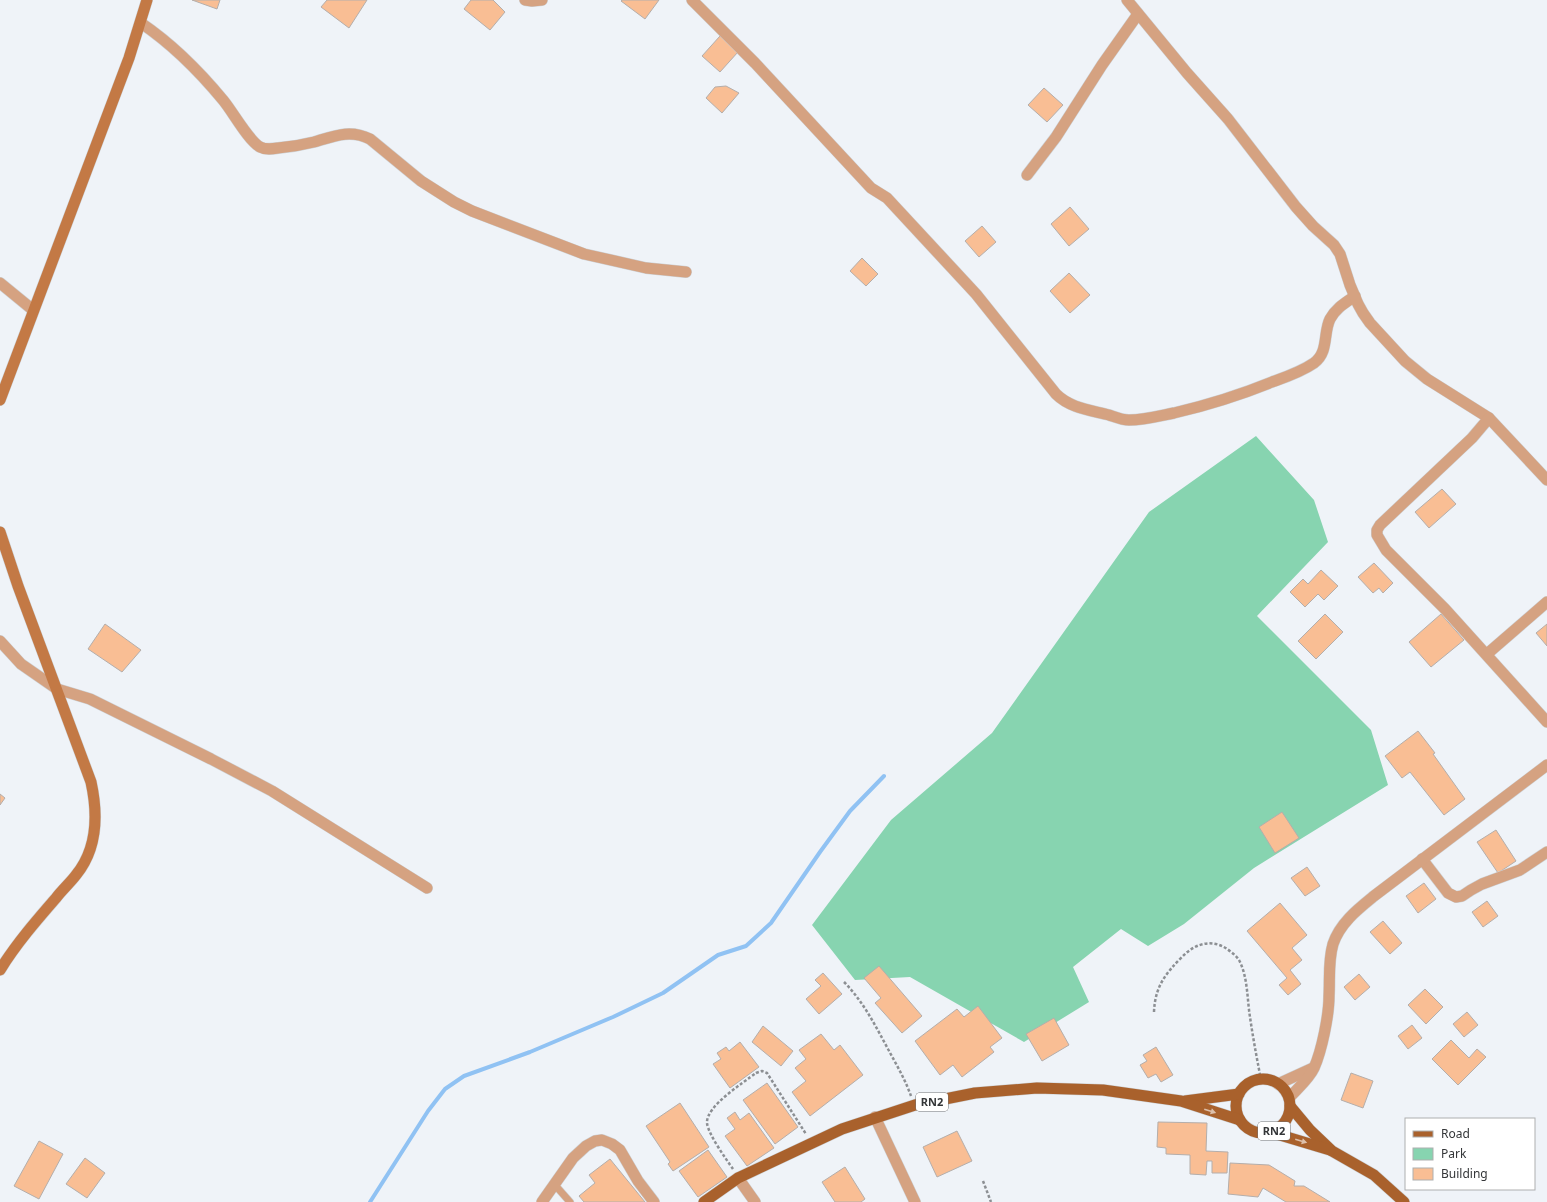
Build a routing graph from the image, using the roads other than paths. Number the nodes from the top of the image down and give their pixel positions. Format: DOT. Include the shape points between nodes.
graph roads {
  1 [pos="147,0"];
  2 [pos="525,0"];
  3 [pos="542,0"];
  4 [pos="692,0"];
  5 [pos="1127,0"];
  6 [pos="1138,14"];
  7 [pos="141,23"];
  8 [pos="1027,175"];
  9 [pos="686,272"];
  10 [pos="0,283"];
  11 [pos="1355,296"];
  12 [pos="33,310"];
  13 [pos="0,400"];
  14 [pos="1489,418"];
  15 [pos="1547,480"];
  16 [pos="0,532"];
  17 [pos="1547,602"];
  18 [pos="0,641"];
  19 [pos="1487,654"];
  20 [pos="56,689"];
  21 [pos="1547,722"];
  22 [pos="1547,765"];
  23 [pos="1547,852"];
  24 [pos="1422,859"];
  25 [pos="427,888"];
  26 [pos="1,968"];
  27 [pos="1314,1068"];
  28 [pos="1278,1084"];
  29 [pos="1240,1094"];
  30 [pos="1181,1101"];
  31 [pos="1289,1102"];
  32 [pos="875,1117"];
  33 [pos="1240,1120"];
  34 [pos="1270,1132"];
  35 [pos="1332,1150"];
  36 [pos="738,1178"];
  37 [pos="555,1185"];
  38 [pos="542,1202"];
  39 [pos="570,1202"];
  40 [pos="654,1202"];
  41 [pos="704,1202"];
  42 [pos="755,1202"];
  43 [pos="915,1202"];
  44 [pos="1404,1202"];
  1 -- 7 [label="main road"];
  2 -- 3 [label="street"];
  4 -- 11 [label="street" via="760,68 871,188 887,198 926,238 990,309 1056,394 1073,405 1136,420 1216,402 1292,375 1315,362 1325,346 1328,325 1334,312"];
  5 -- 6 [label="street"];
  6 -- 8 [label="street" via="1056,137"];
  6 -- 11 [label="street" via="1228,119 1300,212 1334,245 1340,254"];
  7 -- 9 [label="street" via="169,44 193,67 226,103 251,139 260,147 291,147 341,134 362,135 421,181 472,211 584,254 646,268"];
  7 -- 12 [label="main road"];
  10 -- 12 [label="street"];
  11 -- 14 [label="street" via="1362,313 1405,361 1442,390"];
  12 -- 13 [label="main road"];
  14 -- 15 [label="street"];
  14 -- 19 [label="street" via="1472,438 1377,530 1380,542 1392,558"];
  16 -- 20 [label="main road"];
  17 -- 19 [label="street"];
  18 -- 20 [label="street" via="21,664"];
  19 -- 21 [label="street"];
  20 -- 25 [label="street" via="90,699 265,787"];
  20 -- 26 [label="main road" via="91,782 96,813 95,829 86,858 77,874"];
  22 -- 24 [label="street"];
  23 -- 24 [label="street" via="1520,870 1456,897 1448,894"];
  24 -- 27 [label="street" via="1357,909 1339,932 1330,960 1330,998"];
  27 -- 28 [label="street"];
  27 -- 31 [label="street"];
  28 -- 29 [label="main road" via="1270,1080 1261,1080 1249,1084"];
  28 -- 31 [label="main road, RN2" via="1285,1090"];
  29 -- 30 [label="main road, RN2"];
  29 -- 33 [label="main road" via="1237,1102"];
  30 -- 32 [label="main road, RN2" via="1103,1090 1037,1088 975,1093 916,1105"];
  30 -- 33 [label="main road, RN2, one-way"];
  31 -- 34 [label="main road, RN2" via="1289,1115 1284,1123"];
  31 -- 35 [label="main road, RN2" via="1310,1130"];
  32 -- 36 [label="main road, RN2" via="842,1129"];
  32 -- 43 [label="street"];
  33 -- 34 [label="main road, RN2" via="1245,1127 1253,1131"];
  34 -- 35 [label="main road, RN2, one-way"];
  35 -- 44 [label="main road, RN2" via="1374,1175"];
  36 -- 41 [label="main road, RN2"];
  36 -- 42 [label="street"];
  37 -- 38 [label="street"];
  37 -- 39 [label="lane"];
  37 -- 40 [label="street" via="573,1158 586,1146 602,1140 620,1150"];
}
